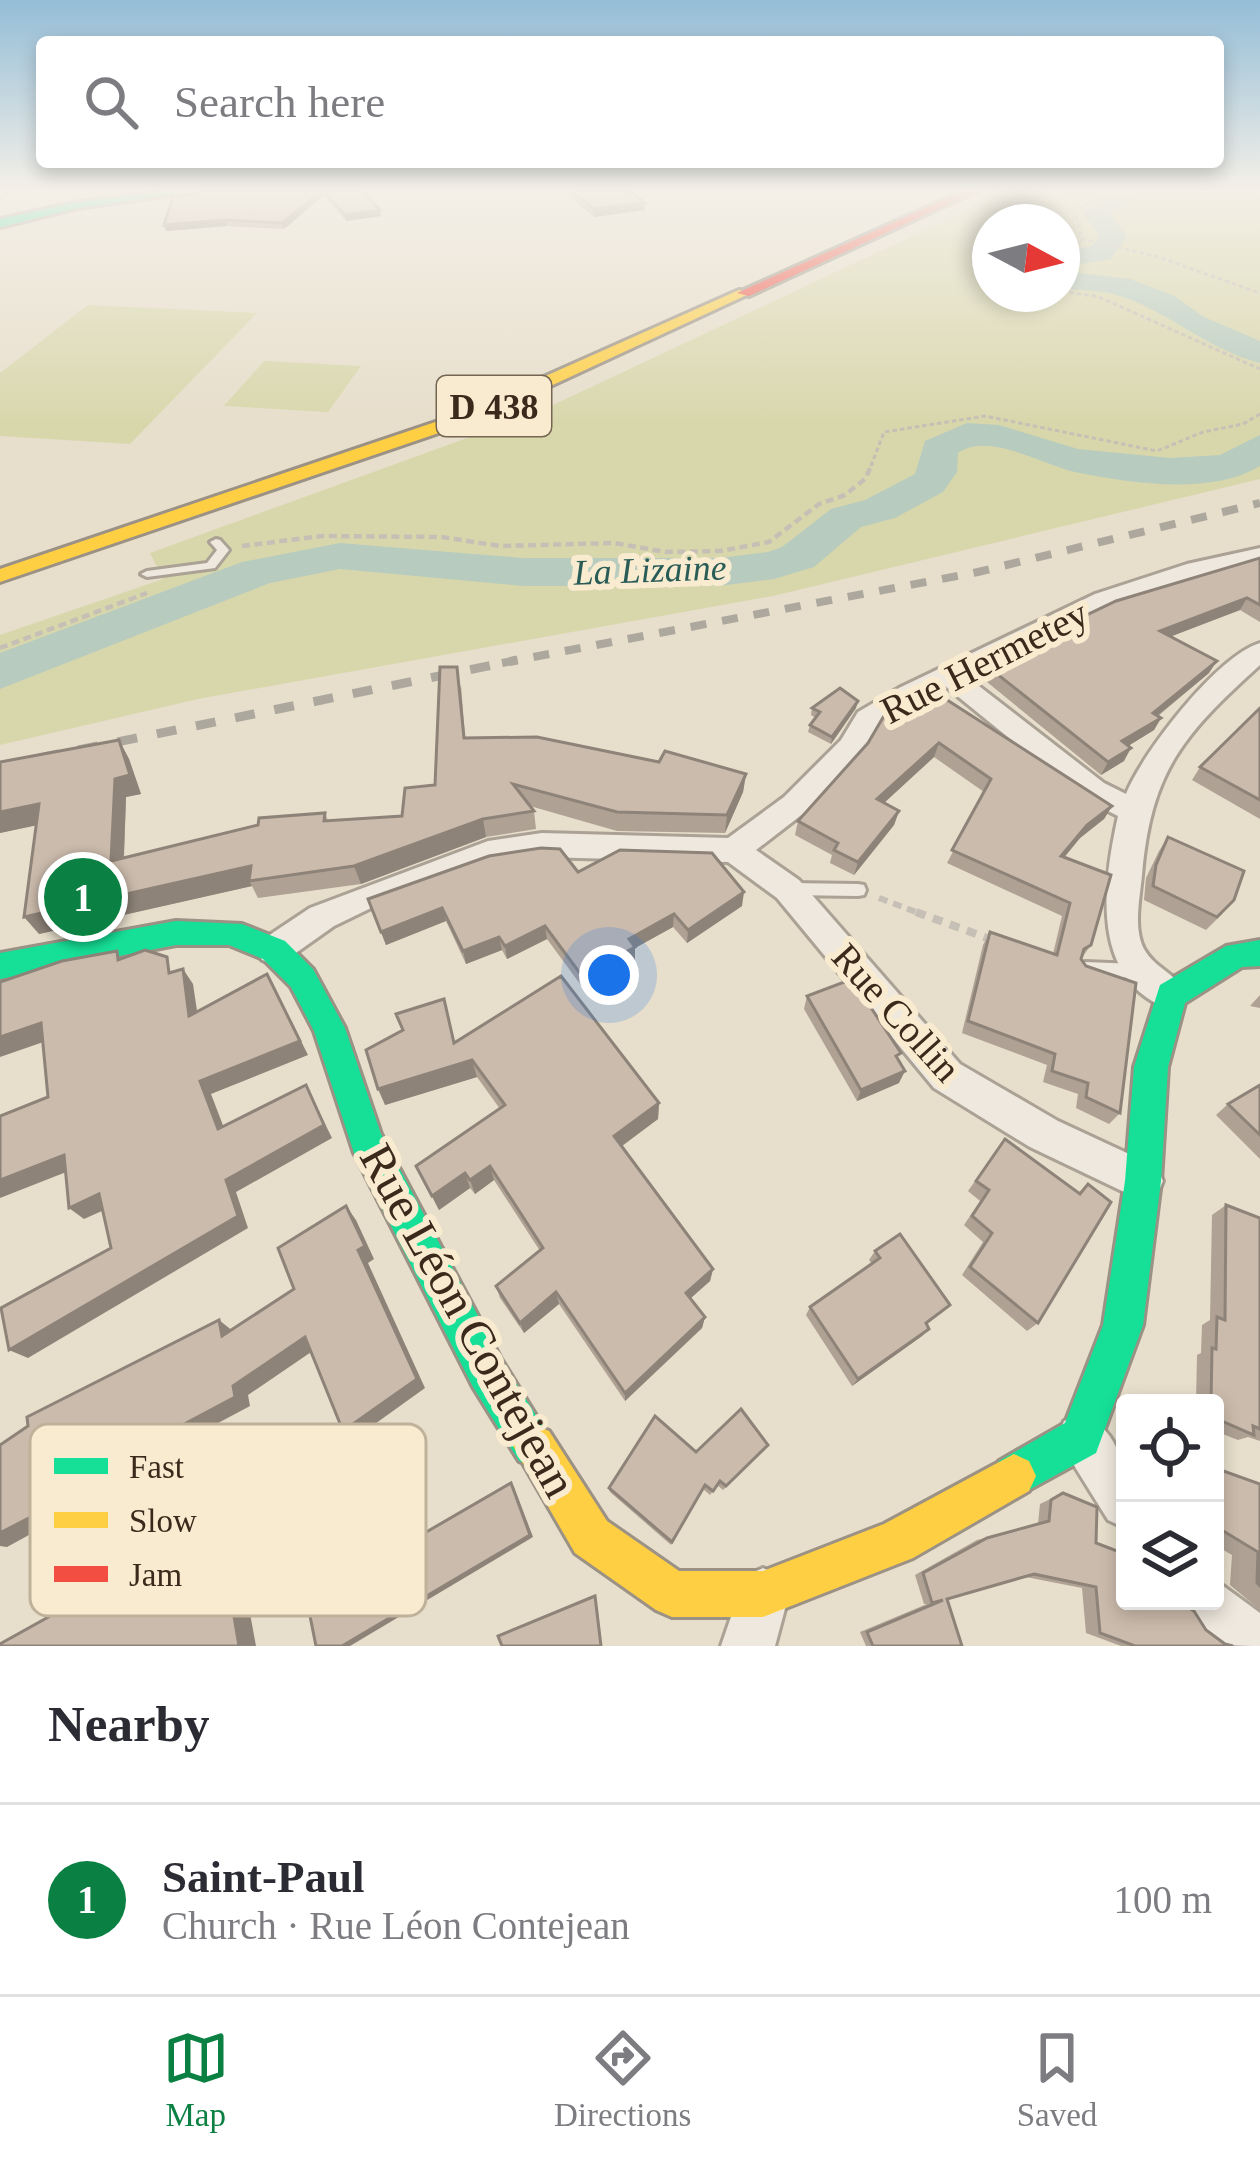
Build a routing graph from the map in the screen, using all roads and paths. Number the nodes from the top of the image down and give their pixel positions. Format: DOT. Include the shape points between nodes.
graph roads {
  1 [pos="800,268"];
  2 [pos="1183,268"];
  3 [pos="1260,292"];
  4 [pos="1080,294"];
  5 [pos="1260,369"];
  6 [pos="1260,414"];
  7 [pos="220,546"];
  8 [pos="1260,555"];
  9 [pos="181,573"];
  10 [pos="146,574"];
  11 [pos="0,576"];
  12 [pos="0,648"];
  13 [pos="1260,651"];
  14 [pos="946,674"];
  15 [pos="1134,811"];
  16 [pos="734,850"];
  17 [pos="788,889"];
  18 [pos="858,890"];
  19 [pos="1008,945"];
  20 [pos="274,950"];
  21 [pos="1260,953"];
  22 [pos="0,966"];
  23 [pos="1085,969"];
  24 [pos="1136,971"];
  25 [pos="1171,995"];
  26 [pos="1143,1181"];
  27 [pos="1081,1438"];
  28 [pos="1124,1502"];
  29 [pos="763,1594"];
  30 [pos="1214,1610"];
  31 [pos="748,1646"];
  32 [pos="1260,1646"];
  1 -- 11 [label="main road, D 438" via="471,416"];
  2 -- 3 [label="path"];
  4 -- 5 [label="path"];
  6 -- 7 [label="path" via="1244,427 1157,451 985,416 884,432 866,478 845,495 818,504 769,542 720,551 614,543 500,547 442,537"];
  7 -- 9 [label="lane" via="212,566"];
  8 -- 14 [label="street, Rue Hermetey" via="1103,599"];
  9 -- 10 [label="lane"];
  9 -- 12 [label="path"];
  13 -- 15 [label="street" via="1195,709"];
  14 -- 15 [label="street" via="1094,791"];
  14 -- 16 [label="street, Rue Hermetey" via="868,719 794,805"];
  15 -- 24 [label="street" via="1119,931"];
  16 -- 17 [label="street, Rue Collin"];
  16 -- 20 [label="street" via="542,845 488,853 359,899"];
  17 -- 18 [label="lane"];
  17 -- 26 [label="street, Rue Collin" via="947,1076"];
  18 -- 19 [label="path"];
  20 -- 22 [label="main road" via="231,934 176,933"];
  20 -- 29 [label="main road, Rue Léon Contejean" via="302,978 329,1028 366,1141 487,1373 591,1537 672,1594"];
  21 -- 25 [label="main road" via="1237,955"];
  23 -- 24 [label="lane"];
  24 -- 25 [label="street"];
  25 -- 26 [label="main road" via="1151,1067"];
  26 -- 27 [label="main road" via="1123,1325"];
  27 -- 28 [label="street"];
  27 -- 29 [label="main road, Rue Léon Contejean" via="897,1542"];
  29 -- 31 [label="street"];
  30 -- 32 [label="street"];
}
